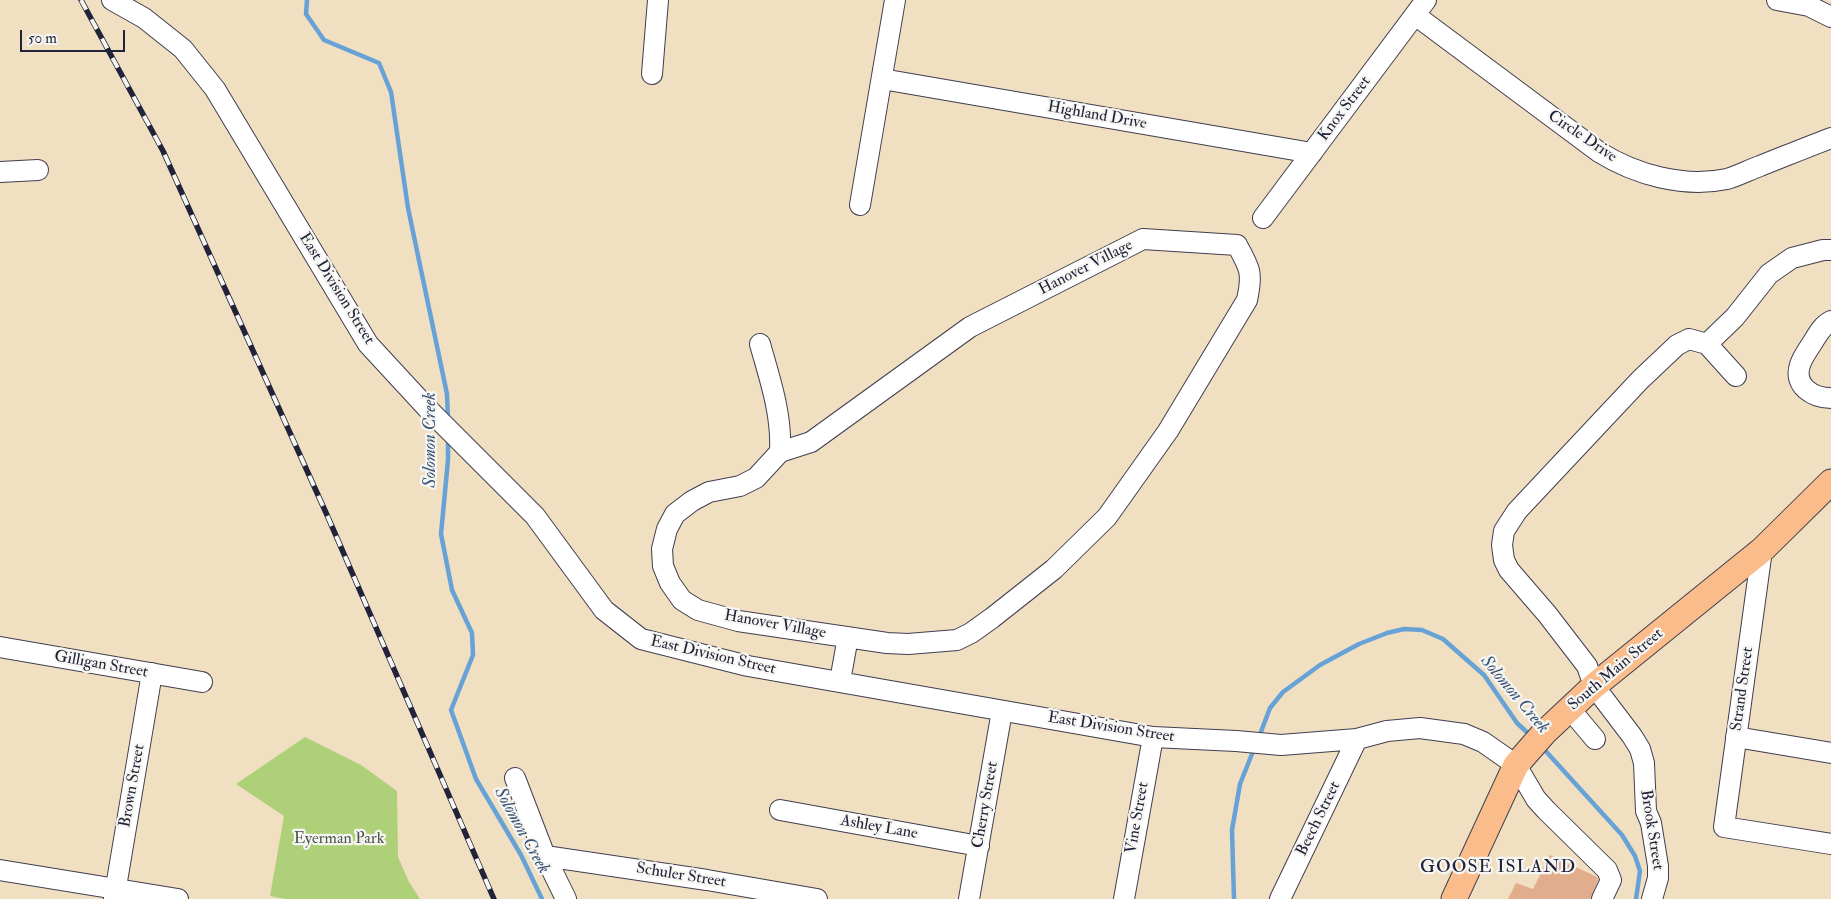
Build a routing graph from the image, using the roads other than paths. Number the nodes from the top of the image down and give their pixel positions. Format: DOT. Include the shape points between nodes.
graph roads {
  1 [pos="112,0"];
  2 [pos="658,0"];
  3 [pos="895,0"];
  4 [pos="1778,0"];
  5 [pos="1420,7"];
  6 [pos="1831,16"];
  7 [pos="652,74"];
  8 [pos="882,79"];
  9 [pos="1831,138"];
  10 [pos="1312,153"];
  11 [pos="38,170"];
  12 [pos="0,172"];
  13 [pos="860,205"];
  14 [pos="1263,218"];
  15 [pos="1831,250"];
  16 [pos="1831,322"];
  17 [pos="760,344"];
  18 [pos="1707,344"];
  19 [pos="1736,376"];
  20 [pos="1831,398"];
  21 [pos="780,452"];
  22 [pos="1831,482"];
  23 [pos="1762,550"];
  24 [pos="848,637"];
  25 [pos="0,647"];
  26 [pos="152,673"];
  27 [pos="840,681"];
  28 [pos="202,682"];
  29 [pos="1594,686"];
  30 [pos="1569,708"];
  31 [pos="1002,710"];
  32 [pos="1153,737"];
  33 [pos="1736,737"];
  34 [pos="1357,739"];
  35 [pos="1595,739"];
  36 [pos="1529,749"];
  37 [pos="1831,753"];
  38 [pos="516,778"];
  39 [pos="780,810"];
  40 [pos="1831,844"];
  41 [pos="978,846"];
  42 [pos="545,856"];
  43 [pos="0,870"];
  44 [pos="115,894"];
  45 [pos="178,899"];
  46 [pos="566,899"];
  47 [pos="817,899"];
  48 [pos="969,899"];
  49 [pos="1124,899"];
  50 [pos="1280,899"];
  51 [pos="1454,899"];
  52 [pos="1602,899"];
  53 [pos="1652,899"];
  1 -- 27 [label="street, East Division Street" via="144,18 183,49 215,89 368,344 535,516 604,610 641,639 748,666"];
  2 -- 7 [label="street"];
  3 -- 8 [label="street"];
  4 -- 6 [label="street" via="1808,6"];
  5 -- 9 [label="street, Circle Drive" via="1599,152 1615,162 1664,178 1702,182 1728,178"];
  5 -- 10 [label="street, Knox Street"];
  8 -- 10 [label="street, Highland Drive"];
  8 -- 13 [label="street"];
  10 -- 14 [label="street, Knox Street"];
  11 -- 12 [label="street"];
  15 -- 18 [label="street" via="1792,258 1768,274 1735,317"];
  16 -- 20 [label="street" via="1818,333 1800,362 1798,372 1806,390 1814,396"];
  17 -- 21 [label="street" via="779,414"];
  18 -- 19 [label="street"];
  18 -- 29 [label="street, Brook Street" via="1689,338 1676,344 1517,511 1504,532 1502,546 1509,570 1587,666"];
  21 -- 24 [label="street, Hanover Village" via="756,478 740,486 709,492 675,514 666,529 663,566 682,600 698,610 738,621"];
  21 -- 24 [label="street, Hanover Village" via="811,442 970,327 1143,239 1237,245 1249,266 1247,300 1168,431 1107,518 1054,568 992,618 957,640 908,644"];
  22 -- 23 [label="main road, South Main Street"];
  23 -- 29 [label="main road, South Main Street"];
  23 -- 33 [label="street, Strand Street"];
  24 -- 27 [label="street, Hanover Village"];
  25 -- 26 [label="street, Gilligan Street"];
  26 -- 28 [label="street, Gilligan Street"];
  26 -- 44 [label="street, Brown Street"];
  27 -- 31 [label="street, East Division Street"];
  29 -- 30 [label="main road, South Main Street"];
  29 -- 53 [label="street, Brook Street" via="1632,736 1644,763 1646,811 1658,866"];
  30 -- 35 [label="street"];
  30 -- 36 [label="main road, South Main Street"];
  31 -- 32 [label="street, East Division Street"];
  31 -- 41 [label="street, Cherry Street"];
  32 -- 34 [label="street, East Division Street" via="1281,745"];
  32 -- 49 [label="street, Vine Street"];
  33 -- 37 [label="street"];
  33 -- 40 [label="street, Strand Street" via="1724,827"];
  34 -- 36 [label="street, East Division Street" via="1420,728"];
  34 -- 50 [label="street, Beech Street"];
  36 -- 51 [label="main road, South Main Street"];
  36 -- 52 [label="street" via="1536,799 1607,870 1611,880"];
  38 -- 42 [label="street"];
  39 -- 41 [label="street, Ashley Lane"];
  41 -- 48 [label="street, Cherry Street"];
  42 -- 46 [label="street"];
  42 -- 47 [label="street, Schuler Street"];
  43 -- 44 [label="street"];
  44 -- 45 [label="street"];
}
